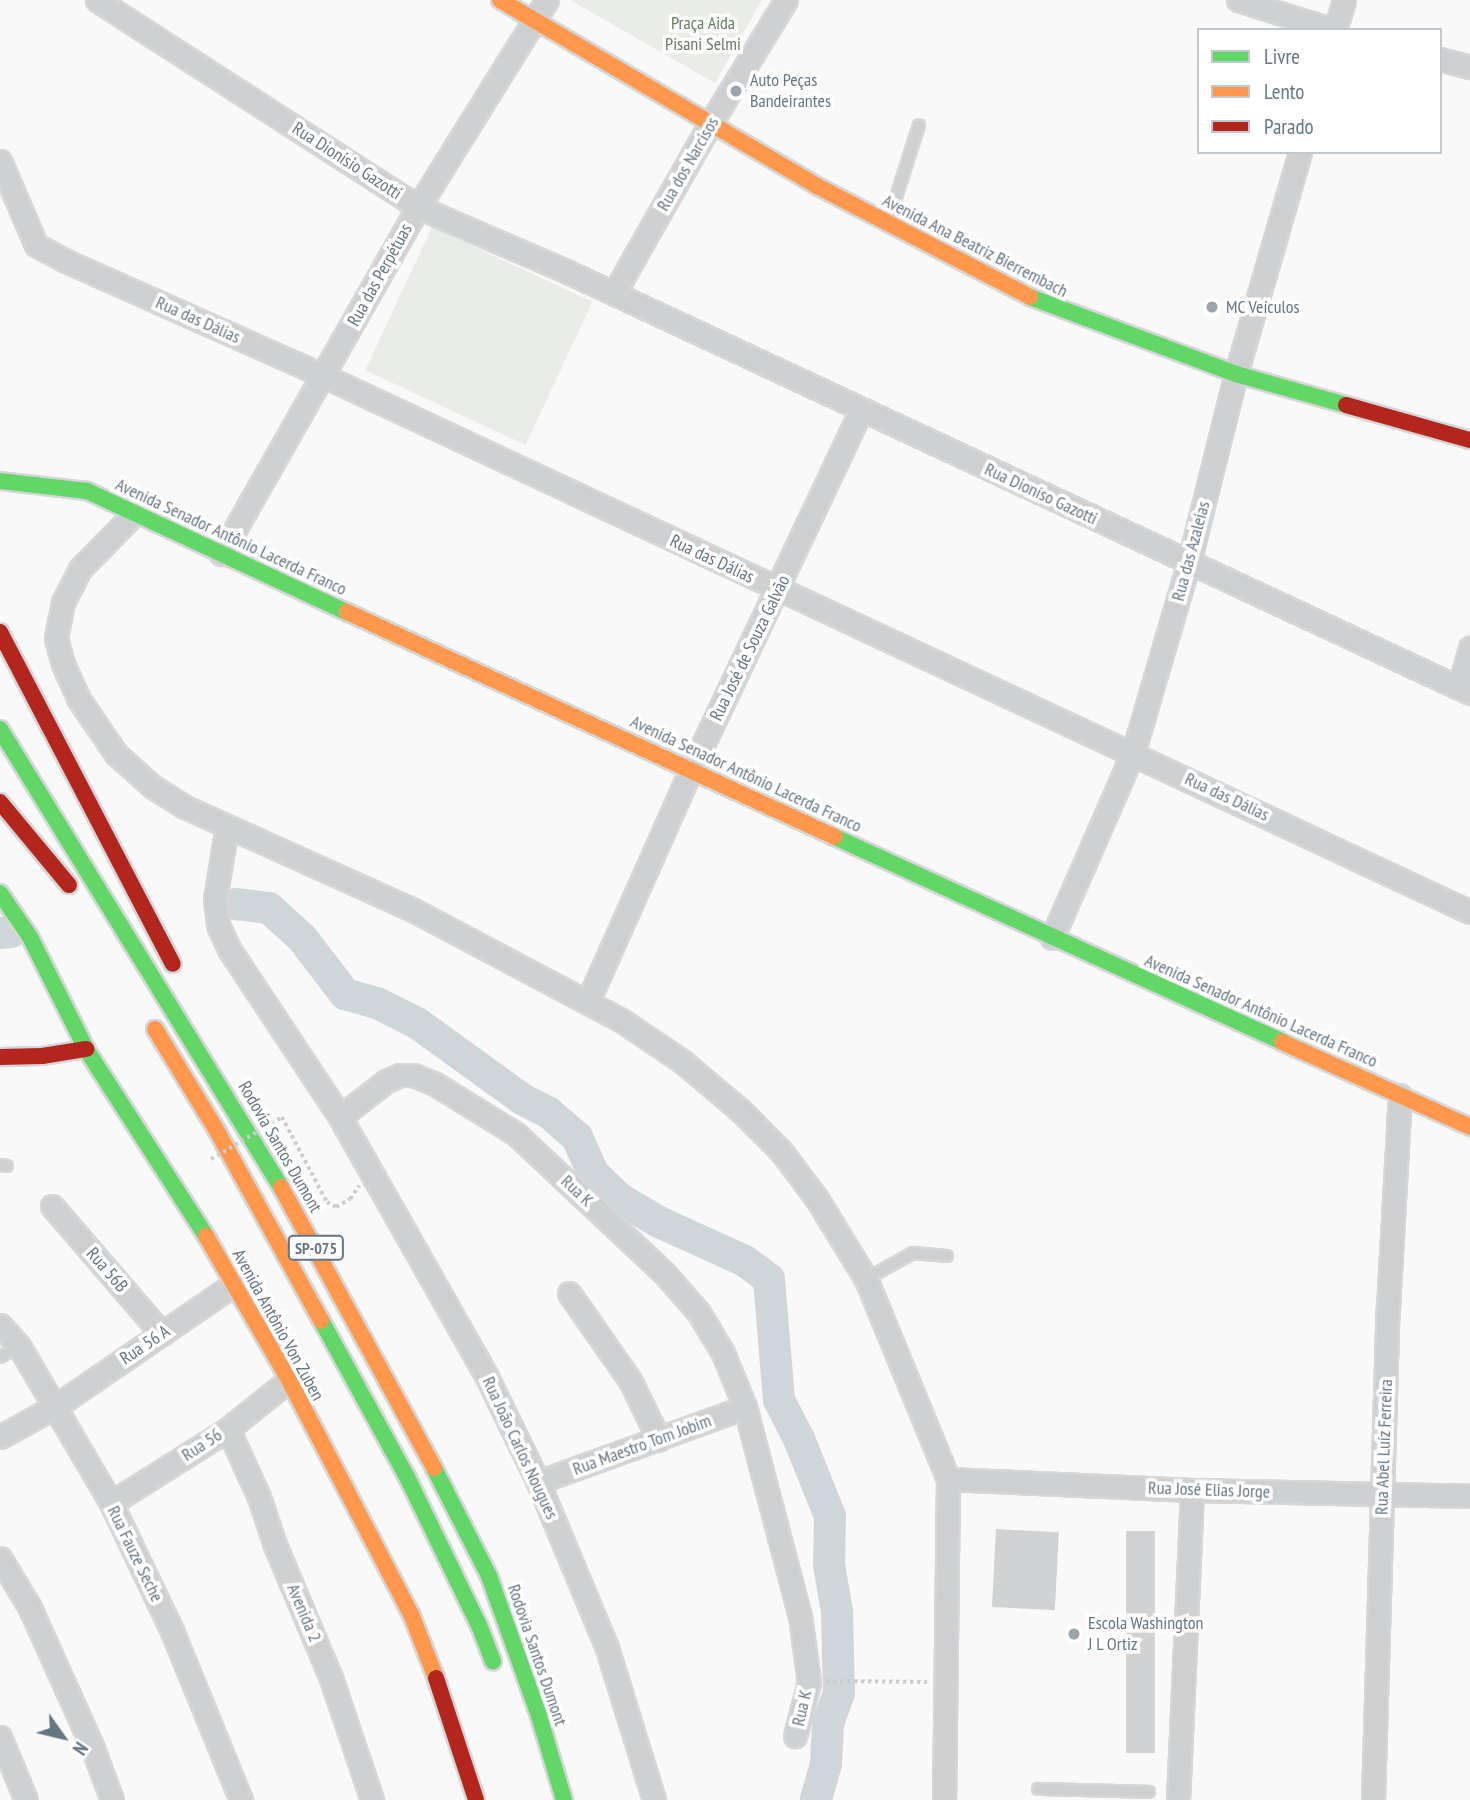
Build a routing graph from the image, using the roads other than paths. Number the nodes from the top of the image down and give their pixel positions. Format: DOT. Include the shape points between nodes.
graph roads {
  1 [pos="97,0"];
  2 [pos="500,0"];
  3 [pos="786,0"];
  4 [pos="1238,0"];
  5 [pos="1344,0"];
  6 [pos="545,7"];
  7 [pos="1328,28"];
  8 [pos="1335,28"];
  9 [pos="1442,60"];
  10 [pos="1470,67"];
  11 [pos="696,96"];
  12 [pos="714,117"];
  13 [pos="919,125"];
  14 [pos="1299,154"];
  15 [pos="0,161"];
  16 [pos="418,207"];
  17 [pos="891,213"];
  18 [pos="614,293"];
  19 [pos="1180,335"];
  20 [pos="1241,361"];
  21 [pos="324,376"];
  22 [pos="861,411"];
  23 [pos="1470,440"];
  24 [pos="0,481"];
  25 [pos="134,514"];
  26 [pos="221,554"];
  27 [pos="1189,562"];
  28 [pos="778,589"];
  29 [pos="0,632"];
  30 [pos="1470,648"];
  31 [pos="1465,690"];
  32 [pos="0,729"];
  33 [pos="1133,753"];
  34 [pos="691,770"];
  35 [pos="3,795"];
  36 [pos="227,826"];
  37 [pos="72,891"];
  38 [pos="0,892"];
  39 [pos="1470,912"];
  40 [pos="1052,938"];
  41 [pos="180,980"];
  42 [pos="588,1001"];
  43 [pos="146,1014"];
  44 [pos="196,1017"];
  45 [pos="86,1049"];
  46 [pos="0,1058"];
  47 [pos="1400,1095"];
  48 [pos="239,1113"];
  49 [pos="340,1118"];
  50 [pos="1470,1127"];
  51 [pos="52,1206"];
  52 [pos="947,1256"];
  53 [pos="866,1279"];
  54 [pos="234,1284"];
  55 [pos="569,1293"];
  56 [pos="0,1325"];
  57 [pos="162,1334"];
  58 [pos="19,1346"];
  59 [pos="0,1357"];
  60 [pos="289,1380"];
  61 [pos="56,1406"];
  62 [pos="745,1407"];
  63 [pos="228,1429"];
  64 [pos="0,1437"];
  65 [pos="659,1440"];
  66 [pos="948,1479"];
  67 [pos="538,1482"];
  68 [pos="1192,1490"];
  69 [pos="1383,1494"];
  70 [pos="1470,1496"];
  71 [pos="111,1503"];
  72 [pos="0,1558"];
  73 [pos="498,1674"];
  74 [pos="795,1736"];
  75 [pos="0,1737"];
  76 [pos="1038,1790"];
  77 [pos="1149,1792"];
  78 [pos="26,1800"];
  79 [pos="112,1800"];
  80 [pos="241,1800"];
  81 [pos="372,1800"];
  82 [pos="476,1800"];
  83 [pos="564,1800"];
  84 [pos="654,1800"];
  85 [pos="944,1800"];
  86 [pos="1178,1800"];
  87 [pos="1373,1800"];
  1 -- 16 [label="street, Rua Dionísio Gazotti"];
  2 -- 6 [label="main road, Avenida Ana Beatriz Bierrembach"];
  3 -- 12 [label="street, Rua dos Narcisos"];
  4 -- 7 [label="street"];
  5 -- 8 [label="street"];
  6 -- 12 [label="main road, Avenida Ana Beatriz Bierrembach"];
  6 -- 16 [label="street, Rua das Perpétuas"];
  9 -- 10 [label="street"];
  11 -- 12 [label="main road, Avenida Ana Beatriz Bierrembach"];
  12 -- 17 [label="main road, Avenida Ana Beatriz Bierrembach"];
  12 -- 18 [label="street, Rua dos Narcisos"];
  12 -- 20 [label="main road, Avenida Ana Beatriz Bierrembach" via="817,186 995,281 1065,313"];
  13 -- 17 [label="lane"];
  14 -- 20 [label="street, Rua das Azaleias"];
  15 -- 21 [label="street, Rua das Dálias" via="36,245"];
  16 -- 18 [label="street, Rua Dionísio Gazotti"];
  16 -- 21 [label="street, Rua das Perpétuas"];
  17 -- 19 [label="main road, Avenida Ana Beatriz Bierrembach" via="1006,271"];
  18 -- 22 [label="street, Rua Dioníso Gazotti"];
  20 -- 23 [label="main road, Avenida Ana Beatriz Bierrembach"];
  20 -- 27 [label="street, Rua das Azaleias"];
  21 -- 26 [label="street, Rua das Perpétuas"];
  21 -- 28 [label="street, Rua das Dálias"];
  22 -- 27 [label="street, Rua Dioníso Gazotti"];
  22 -- 28 [label="street, Rua José de Souza Galvão"];
  24 -- 25 [label="main road, Avenida Senador Antônio Lacerda Franco" via="87,491"];
  25 -- 26 [label="main road, Avenida Senador Antônio Lacerda Franco"];
  25 -- 36 [label="street" via="80,569 63,602 56,638 63,664 78,698 116,754 153,787"];
  26 -- 34 [label="main road, Avenida Senador Antônio Lacerda Franco"];
  27 -- 31 [label="street, Rua Dioníso Gazotti"];
  27 -- 33 [label="street, Rua das Azaleias"];
  28 -- 33 [label="street, Rua das Dálias"];
  28 -- 34 [label="street, Rua José de Souza Galvão"];
  29 -- 41 [label="main road"];
  30 -- 31 [label="street"];
  32 -- 48 [label="main road, Rodovia Santos Dumont / SP-075"];
  33 -- 39 [label="street, Rua das Dálias"];
  33 -- 40 [label="street, Rua das Azaleias"];
  34 -- 40 [label="main road, Avenida Senador Antônio Lacerda Franco"];
  34 -- 42 [label="street, Rua José de Souza Galvão"];
  35 -- 37 [label="main road"];
  36 -- 42 [label="street" via="413,910"];
  36 -- 49 [label="street" via="215,899 218,925 229,949"];
  38 -- 45 [label="main road, Avenida Antônio Von Zuben" via="30,937"];
  40 -- 47 [label="main road, Avenida Senador Antônio Lacerda Franco"];
  42 -- 53 [label="street" via="683,1062 741,1111 817,1199"];
  43 -- 73 [label="main road, SP-075" via="217,1131 401,1465 480,1625"];
  44 -- 48 [label="main road"];
  45 -- 46 [label="main road"];
  45 -- 54 [label="main road, Avenida Antônio Von Zuben"];
  47 -- 50 [label="main road, Avenida Senador Antônio Lacerda Franco"];
  47 -- 69 [label="street, Rua Abel Luíz Ferreira"];
  48 -- 83 [label="main road, Rodovia Santos Dumont / SP-075" via="298,1214 489,1576"];
  49 -- 62 [label="street, Rua K" via="386,1081 413,1075 516,1134 665,1274 699,1313 723,1353"];
  49 -- 67 [label="street, Rua João Carlos Nougues" via="487,1377"];
  51 -- 57 [label="street, Rua 56B"];
  52 -- 53 [label="lane" via="913,1253"];
  53 -- 66 [label="street"];
  54 -- 57 [label="street, Rua 56 A"];
  54 -- 60 [label="main road, Avenida Antônio Von Zuben"];
  55 -- 65 [label="street" via="631,1382"];
  56 -- 58 [label="street, Rua Fauze Seche"];
  57 -- 61 [label="street, Rua 56 A"];
  58 -- 59 [label="lane"];
  58 -- 61 [label="street, Rua Fauze Seche"];
  60 -- 63 [label="street, Rua 56"];
  60 -- 82 [label="main road, Avenida Antônio Von Zuben" via="411,1614"];
  61 -- 64 [label="street, Rua 56 A"];
  61 -- 71 [label="street, Rua Fauze Seche"];
  62 -- 65 [label="street, Rua Maestro Tom Jobim"];
  62 -- 74 [label="street, Rua K" via="807,1651 808,1682"];
  63 -- 71 [label="street, Rua 56"];
  63 -- 81 [label="street, Avenida 2" via="331,1678"];
  65 -- 67 [label="street, Rua Maestro Tom Jobim"];
  66 -- 68 [label="street, Rua José Elias Jorge"];
  66 -- 85 [label="street"];
  67 -- 84 [label="street, Rua João Carlos Nougues" via="607,1648"];
  68 -- 69 [label="street, Rua José Elias Jorge"];
  68 -- 86 [label="street"];
  69 -- 70 [label="street, Rua José Elias Jorge"];
  69 -- 87 [label="street, Rua Abel Luíz Ferreira"];
  71 -- 80 [label="street, Rua Fauze Seche" via="172,1630"];
  72 -- 79 [label="street" via="30,1608"];
  75 -- 78 [label="street"];
  76 -- 77 [label="lane"];
}
